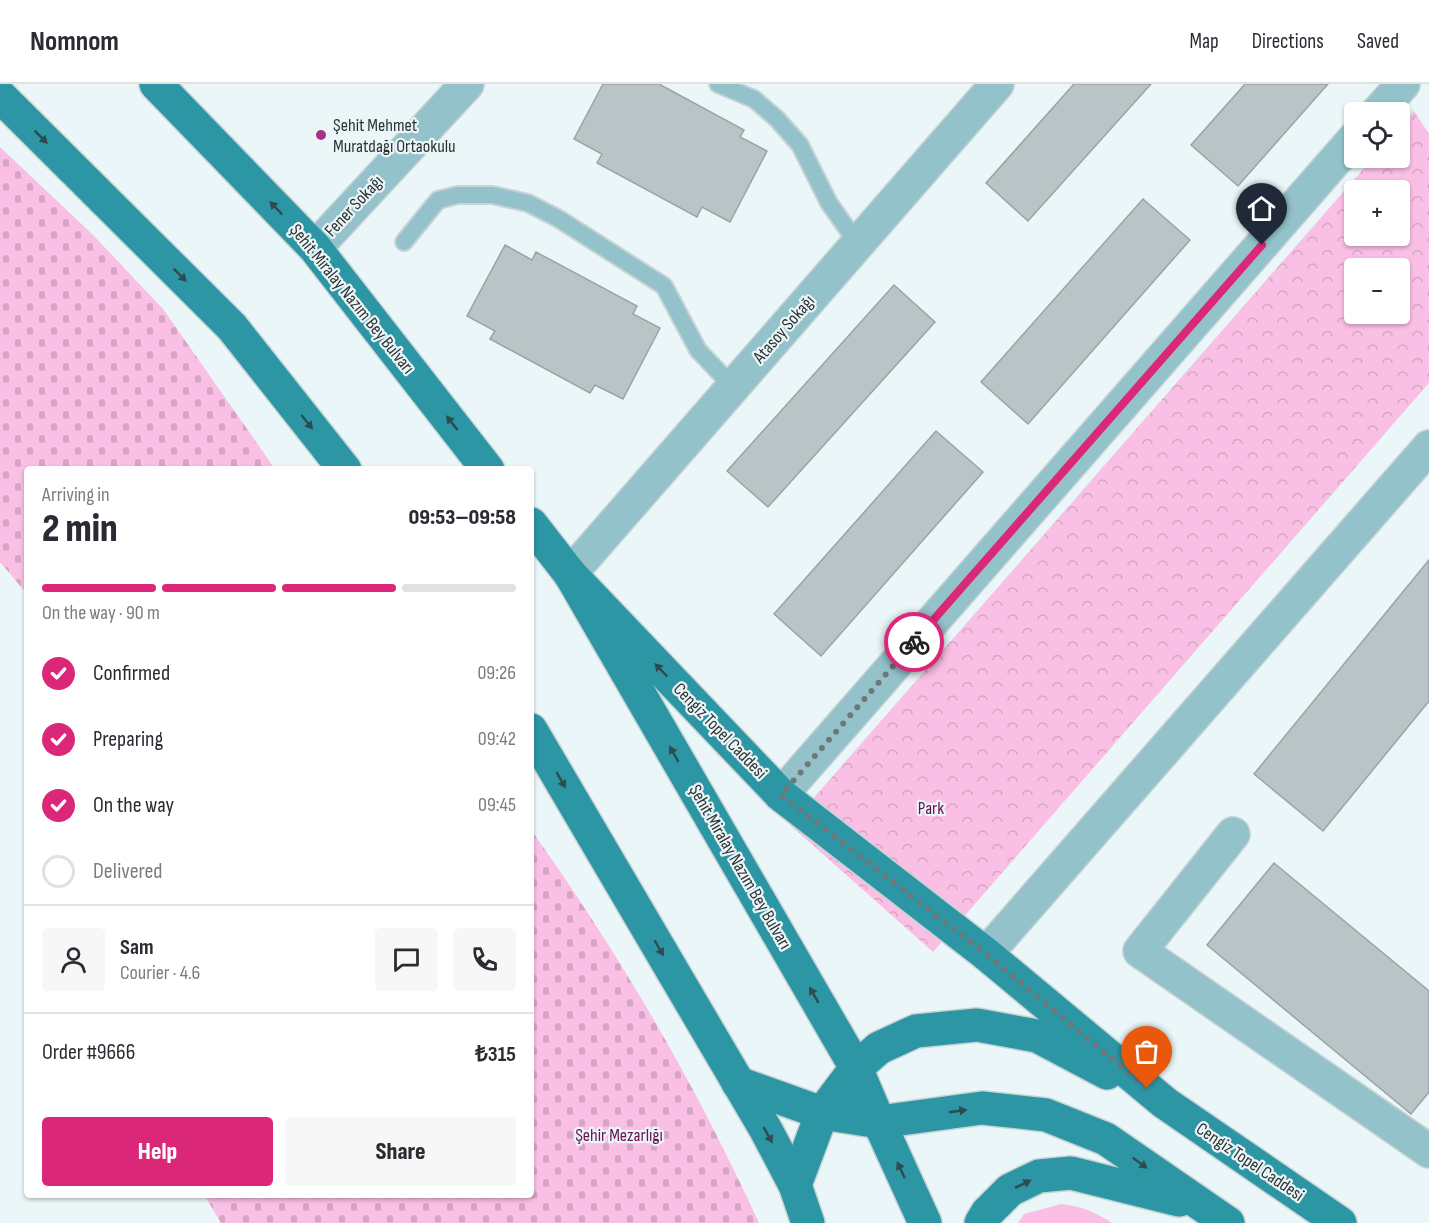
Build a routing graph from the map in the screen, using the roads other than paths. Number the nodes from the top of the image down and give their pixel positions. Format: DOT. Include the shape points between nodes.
graph roads {
  1 [pos="156,84"];
  2 [pos="467,84"];
  3 [pos="718,84"];
  4 [pos="997,84"];
  5 [pos="1402,84"];
  6 [pos="0,96"];
  7 [pos="1387,102"];
  8 [pos="1344,150"];
  9 [pos="404,242"];
  10 [pos="858,244"];
  11 [pos="315,248"];
  12 [pos="733,387"];
  13 [pos="1429,447"];
  14 [pos="342,466"];
  15 [pos="485,466"];
  16 [pos="534,528"];
  17 [pos="570,574"];
  18 [pos="534,735"];
  19 [pos="781,795"];
  20 [pos="1233,834"];
  21 [pos="986,954"];
  22 [pos="856,1068"];
  23 [pos="738,1083"];
  24 [pos="1164,1103"];
  25 [pos="822,1113"];
  26 [pos="879,1122"];
  27 [pos="1429,1151"];
  28 [pos="795,1185"];
  29 [pos="1216,1215"];
  30 [pos="808,1223"];
  31 [pos="925,1223"];
  32 [pos="981,1223"];
  33 [pos="1340,1223"];
  11 -- 1 [label="main road, Şehit Miralay Nazım Bey Bulvarı, one-way"];
  2 -- 11 [label="street, Fener Sokağı"];
  3 -- 10 [label="lane" via="754,99 800,145 829,203"];
  4 -- 10 [label="street, Atasoy Sokağı"];
  5 -- 7 [label="street"];
  6 -- 14 [label="main road, one-way" via="232,327"];
  8 -- 19 [label="street"];
  9 -- 12 [label="lane" via="438,200 458,195 492,195 528,203 560,219 664,286 698,350"];
  10 -- 12 [label="street, Atasoy Sokağı"];
  15 -- 11 [label="main road, Şehit Miralay Nazım Bey Bulvarı, one-way"];
  12 -- 17 [label="street, Atasoy Sokağı"];
  13 -- 21 [label="street"];
  16 -- 17 [label="main road, Şehit Miralay Nazım Bey Bulvarı"];
  19 -- 17 [label="main road, Cengiz Topel Caddesi, one-way"];
  22 -- 17 [label="main road, Şehit Miralay Nazım Bey Bulvarı, one-way"];
  18 -- 23 [label="main road, one-way"];
  19 -- 21 [label="main road, Cengiz Topel Caddesi"];
  20 -- 27 [label="street" via="1140,951"];
  21 -- 24 [label="main road, Cengiz Topel Caddesi"];
  22 -- 24 [label="main road" via="879,1048 916,1031 977,1024 1037,1036"];
  22 -- 25 [label="main road"];
  22 -- 26 [label="main road, Şehit Miralay Nazım Bey Bulvarı"];
  23 -- 25 [label="main road"];
  23 -- 28 [label="main road, one-way"];
  24 -- 33 [label="main road, Cengiz Topel Caddesi"];
  25 -- 26 [label="main road"];
  25 -- 28 [label="main road"];
  26 -- 29 [label="main road, one-way" via="982,1108 1046,1115 1106,1138"];
  31 -- 26 [label="main road, Şehit Miralay Nazım Bey Bulvarı, one-way"];
  28 -- 30 [label="main road"];
  32 -- 29 [label="main road, one-way" via="1010,1190 1039,1176 1071,1173"];
}
